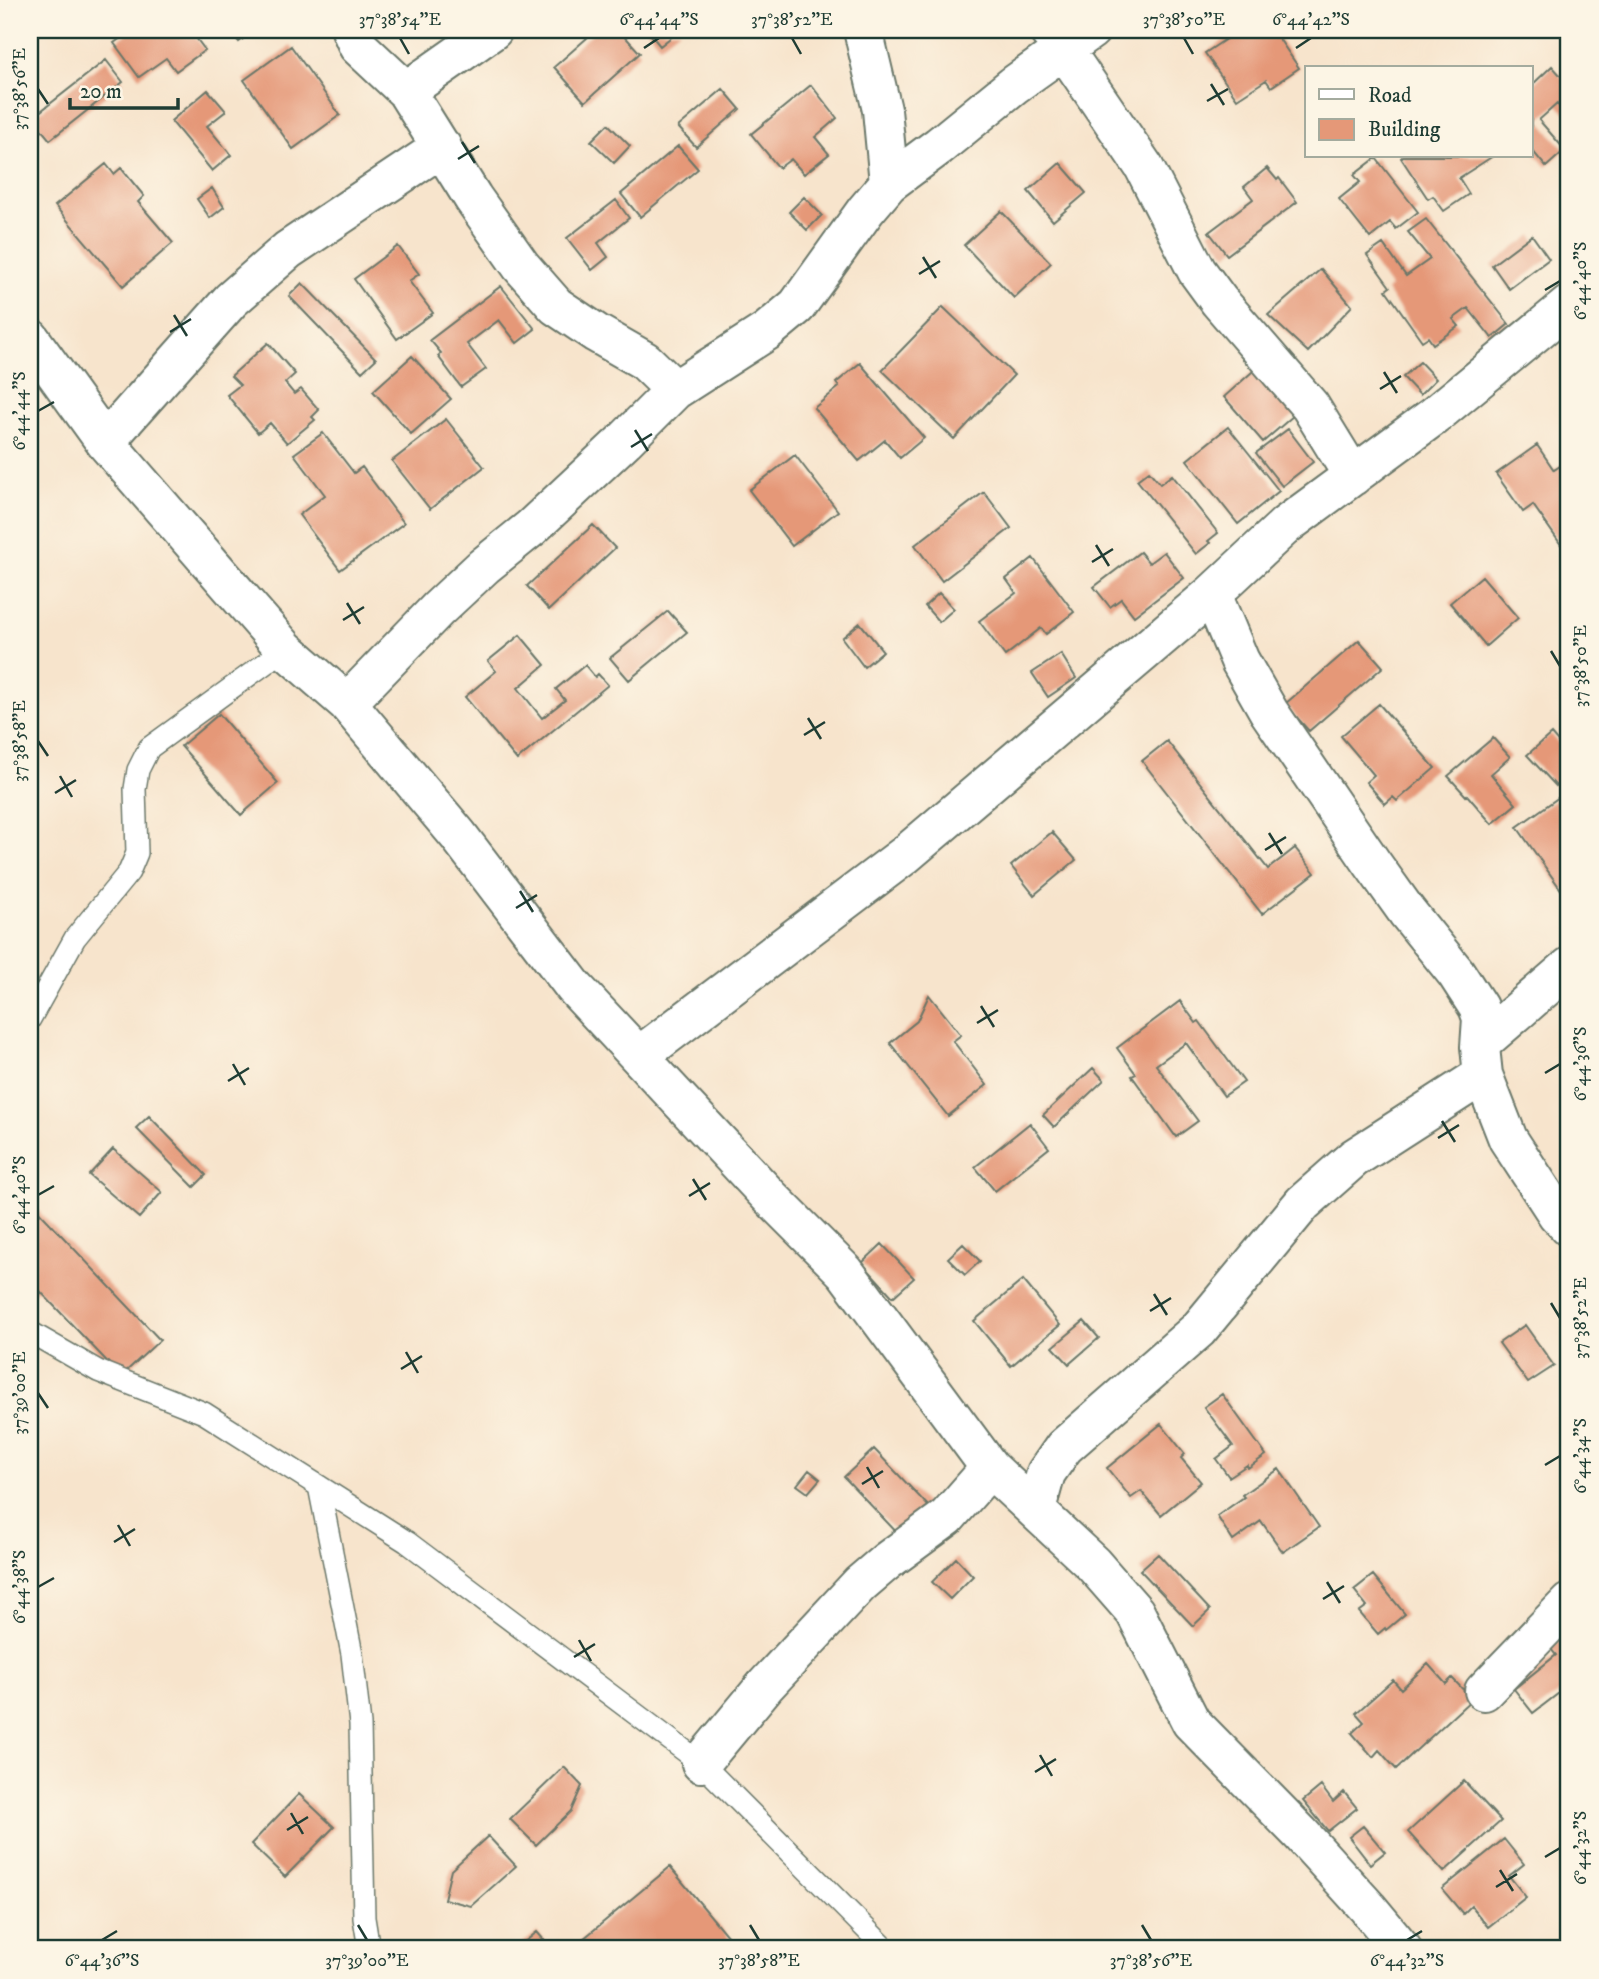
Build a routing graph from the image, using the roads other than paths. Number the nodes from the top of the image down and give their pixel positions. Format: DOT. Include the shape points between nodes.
graph roads {
  1 [pos="351,30"];
  2 [pos="493,30"];
  3 [pos="863,30"];
  4 [pos="1067,36"];
  5 [pos="406,91"];
  6 [pos="442,148"];
  7 [pos="889,183"];
  8 [pos="1569,305"];
  9 [pos="30,338"];
  10 [pos="675,390"];
  11 [pos="105,442"];
  12 [pos="1353,476"];
  13 [pos="1212,594"];
  14 [pos="285,649"];
  15 [pos="347,703"];
  16 [pos="1569,967"];
  17 [pos="30,1019"];
  18 [pos="639,1056"];
  19 [pos="1481,1061"];
  20 [pos="1569,1227"];
  21 [pos="30,1332"];
  22 [pos="990,1468"];
  23 [pos="319,1486"];
  24 [pos="1035,1509"];
  25 [pos="1569,1603"];
  26 [pos="1484,1691"];
  27 [pos="701,1763"];
  28 [pos="369,1949"];
  29 [pos="886,1949"];
  30 [pos="1402,1949"];
  1 -- 5 [label="street" via="358,46"];
  2 -- 5 [label="street"];
  3 -- 7 [label="street" via="882,110"];
  4 -- 7 [label="street" via="1014,85"];
  4 -- 12 [label="street" via="1144,167 1197,271 1310,406"];
  5 -- 6 [label="street"];
  6 -- 10 [label="street" via="521,266 556,306 645,361"];
  6 -- 11 [label="street" via="288,250 240,291"];
  7 -- 10 [label="street" via="797,306 767,331"];
  8 -- 12 [label="street"];
  9 -- 11 [label="street"];
  10 -- 15 [label="street" via="531,528 438,609"];
  11 -- 14 [label="street"];
  12 -- 13 [label="street" via="1286,525"];
  13 -- 18 [label="street" via="905,855"];
  13 -- 19 [label="street" via="1240,661 1269,712 1478,1007"];
  14 -- 15 [label="street"];
  14 -- 17 [label="lane" via="149,748 138,770 137,853 129,872 75,938"];
  15 -- 18 [label="street" via="458,835 574,987"];
  16 -- 19 [label="street" via="1486,1040"];
  18 -- 22 [label="street" via="845,1272"];
  19 -- 20 [label="street" via="1508,1139"];
  19 -- 24 [label="street" via="1303,1203 1198,1330 1064,1447 1046,1473"];
  21 -- 23 [label="lane" via="98,1371 204,1413"];
  22 -- 24 [label="street"];
  22 -- 27 [label="street" via="947,1517 860,1584"];
  23 -- 27 [label="lane" via="407,1542"];
  23 -- 28 [label="lane" via="352,1654 360,1724 364,1918"];
  24 -- 30 [label="street" via="1135,1612 1191,1723 1300,1833"];
  25 -- 26 [label="street"];
  27 -- 29 [label="lane"];
}
